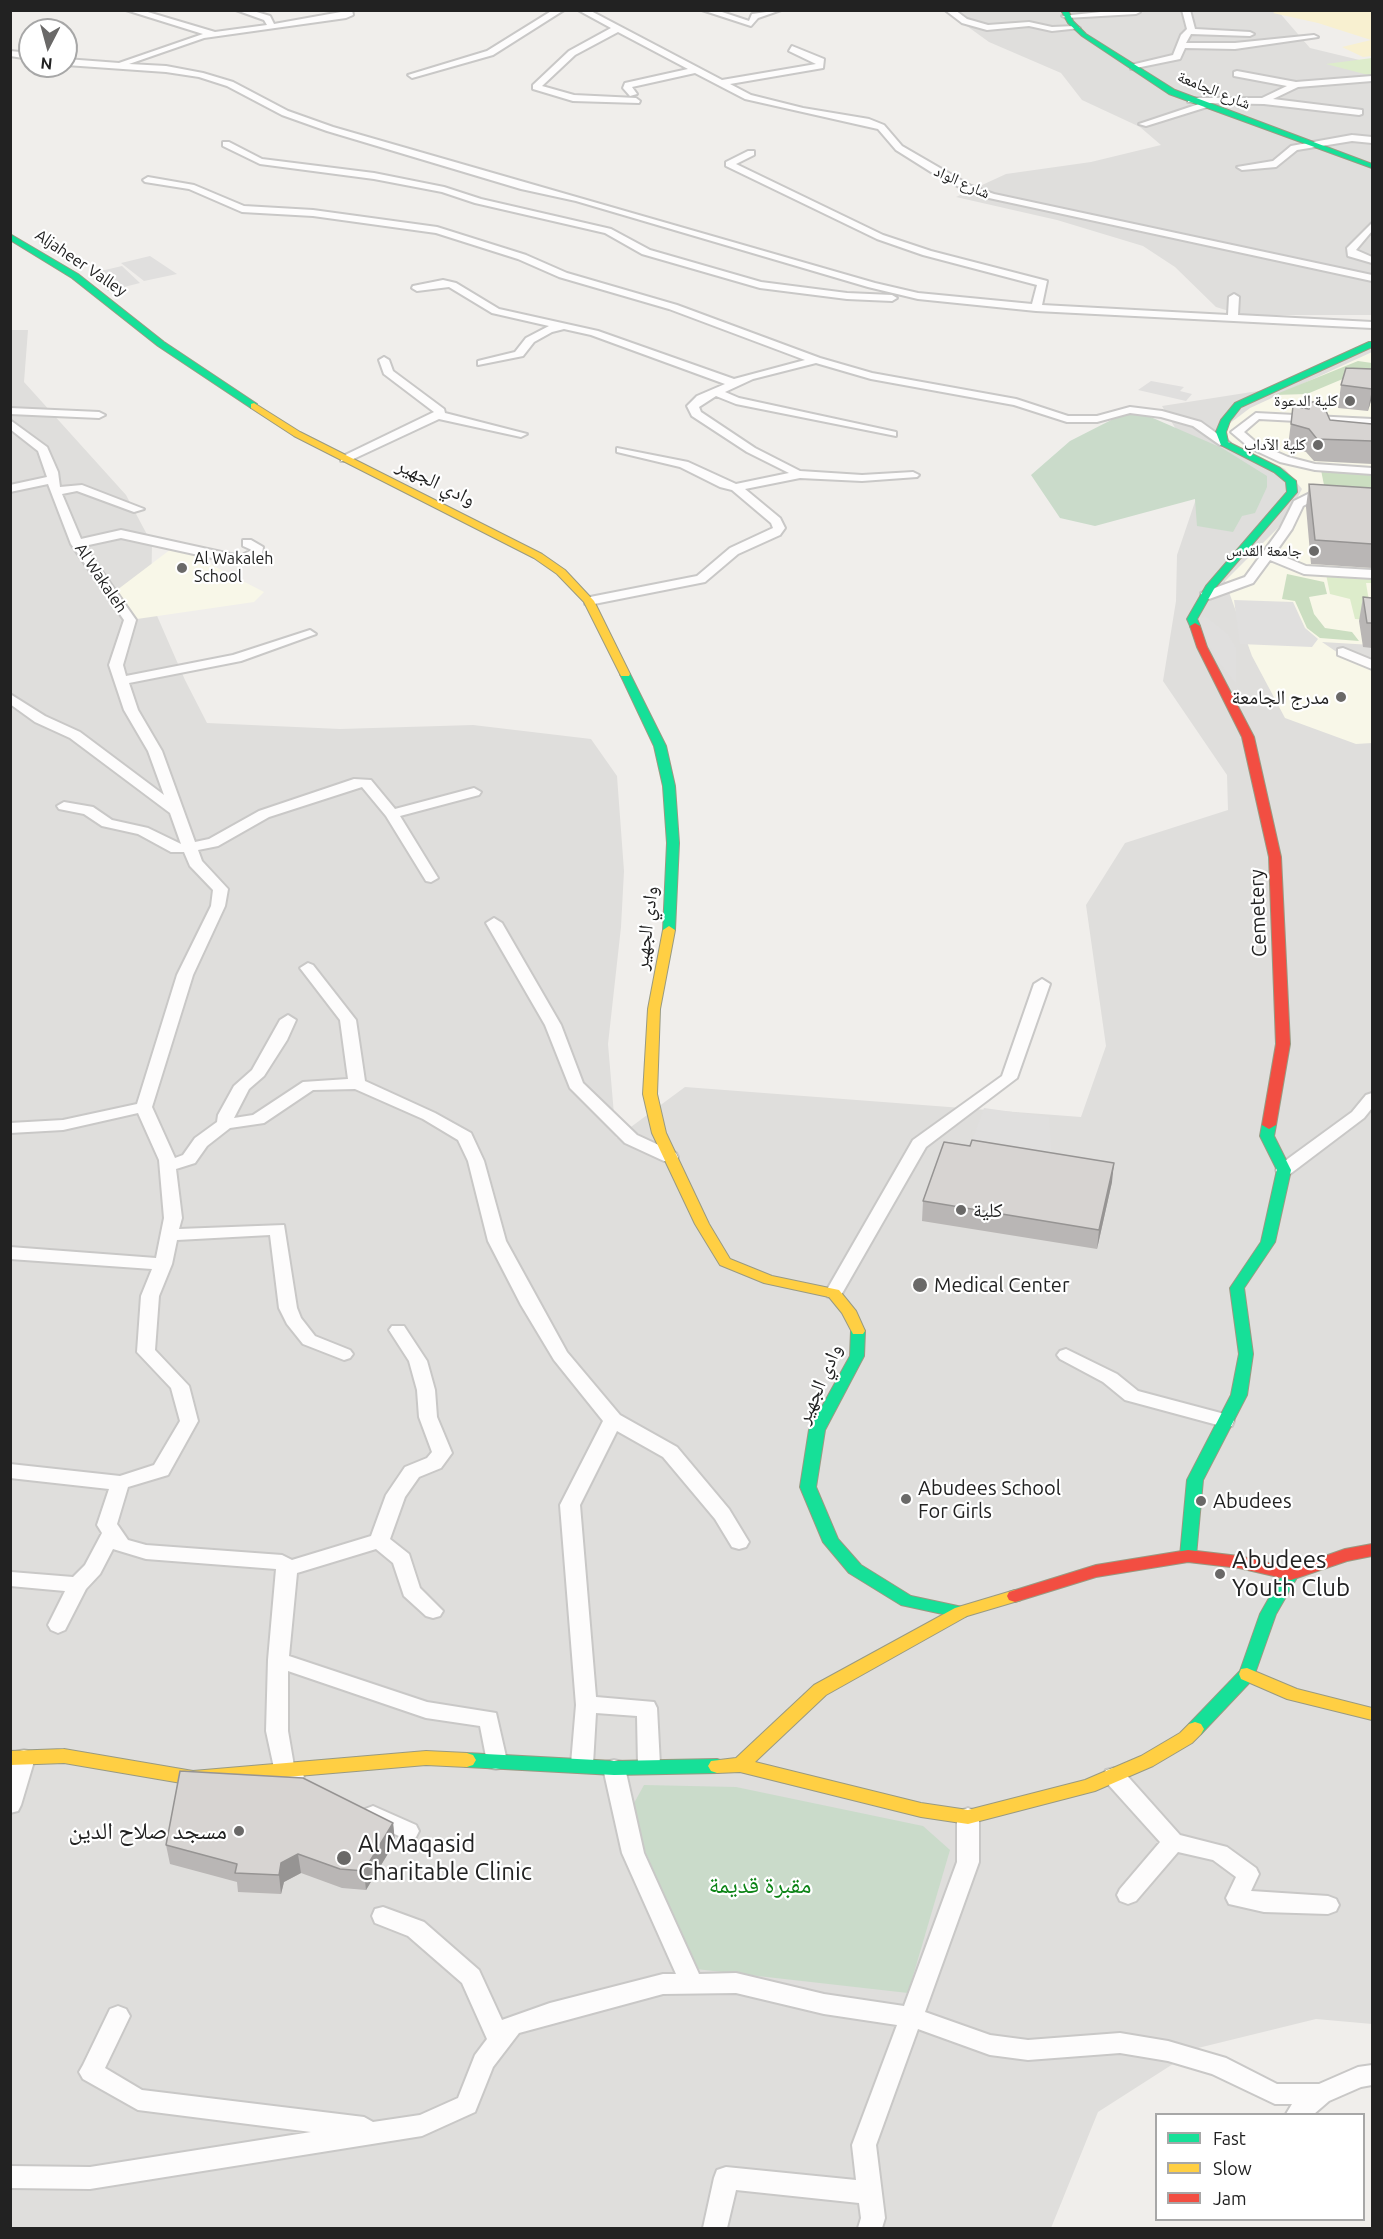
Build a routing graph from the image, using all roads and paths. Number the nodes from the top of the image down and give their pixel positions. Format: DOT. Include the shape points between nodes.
graph roads {
  1 [pos="130,10"];
  2 [pos="240,10"];
  3 [pos="348,10"];
  4 [pos="560,10"];
  5 [pos="582,10"];
  6 [pos="706,10"];
  7 [pos="777,10"];
  8 [pos="949,10"];
  9 [pos="1185,10"];
  10 [pos="1136,12"];
  11 [pos="1065,13"];
  12 [pos="271,25"];
  13 [pos="1076,28"];
  14 [pos="620,29"];
  15 [pos="1189,31"];
  16 [pos="213,34"];
  17 [pos="1250,34"];
  18 [pos="1314,37"];
  19 [pos="1181,45"];
  20 [pos="792,50"];
  21 [pos="78,63"];
  22 [pos="114,67"];
  23 [pos="1134,67"];
  24 [pos="695,70"];
  25 [pos="1237,74"];
  26 [pos="412,75"];
  27 [pos="1372,79"];
  28 [pos="720,83"];
  29 [pos="1296,85"];
  30 [pos="1263,101"];
  31 [pos="1198,103"];
  32 [pos="1359,112"];
  33 [pos="1143,124"];
  34 [pos="1372,140"];
  35 [pos="226,144"];
  36 [pos="1312,145"];
  37 [pos="751,153"];
  38 [pos="1372,166"];
  39 [pos="1242,167"];
  40 [pos="148,180"];
  41 [pos="1371,226"];
  42 [pos="10,236"];
  43 [pos="1372,261"];
  44 [pos="1372,278"];
  45 [pos="417,288"];
  46 [pos="918,296"];
  47 [pos="1234,297"];
  48 [pos="1036,308"];
  49 [pos="131,319"];
  50 [pos="1233,319"];
  51 [pos="566,325"];
  52 [pos="1372,325"];
  53 [pos="1372,344"];
  54 [pos="384,360"];
  55 [pos="816,360"];
  56 [pos="482,363"];
  57 [pos="736,382"];
  58 [pos="717,392"];
  59 [pos="10,411"];
  60 [pos="99,415"];
  61 [pos="438,415"];
  62 [pos="1372,422"];
  63 [pos="10,423"];
  64 [pos="521,434"];
  65 [pos="892,434"];
  66 [pos="1224,443"];
  67 [pos="621,450"];
  68 [pos="345,459"];
  69 [pos="1316,467"];
  70 [pos="1372,471"];
  71 [pos="794,474"];
  72 [pos="913,475"];
  73 [pos="54,486"];
  74 [pos="740,488"];
  75 [pos="10,489"];
  76 [pos="1320,492"];
  77 [pos="1372,495"];
  78 [pos="138,510"];
  79 [pos="247,543"];
  80 [pos="77,544"];
  81 [pos="1267,554"];
  82 [pos="1372,574"];
  83 [pos="1205,596"];
  84 [pos="589,601"];
  85 [pos="310,634"];
  86 [pos="1343,652"];
  87 [pos="1372,665"];
  88 [pos="121,681"];
  89 [pos="10,699"];
  90 [pos="474,792"];
  91 [pos="64,806"];
  92 [pos="176,810"];
  93 [pos="392,814"];
  94 [pos="190,848"];
  95 [pos="431,878"];
  96 [pos="494,923"];
  97 [pos="308,968"];
  98 [pos="1042,984"];
  99 [pos="288,1020"];
  100 [pos="357,1084"];
  101 [pos="1372,1098"];
  102 [pos="144,1107"];
  103 [pos="225,1124"];
  104 [pos="10,1128"];
  105 [pos="670,1156"];
  106 [pos="167,1166"];
  107 [pos="1284,1170"];
  108 [pos="170,1235"];
  109 [pos="10,1253"];
  110 [pos="163,1264"];
  111 [pos="834,1293"];
  112 [pos="398,1330"];
  113 [pos="344,1354"];
  114 [pos="1066,1355"];
  115 [pos="614,1420"];
  116 [pos="1225,1421"];
  117 [pos="10,1471"];
  118 [pos="120,1483"];
  119 [pos="112,1532"];
  120 [pos="379,1541"];
  121 [pos="739,1542"];
  122 [pos="1372,1550"];
  123 [pos="1188,1556"];
  124 [pos="288,1569"];
  125 [pos="1292,1574"];
  126 [pos="11,1579"];
  127 [pos="78,1586"];
  128 [pos="433,1611"];
  129 [pos="961,1612"];
  130 [pos="58,1625"];
  131 [pos="278,1660"];
  132 [pos="1247,1674"];
  133 [pos="586,1705"];
  134 [pos="1372,1714"];
  135 [pos="17,1758"];
  136 [pos="496,1761"];
  137 [pos="582,1764"];
  138 [pos="649,1765"];
  139 [pos="740,1765"];
  140 [pos="614,1768"];
  141 [pos="284,1771"];
  142 [pos="1114,1776"];
  143 [pos="316,1788"];
  144 [pos="10,1805"];
  145 [pos="357,1807"];
  146 [pos="968,1817"];
  147 [pos="408,1831"];
  148 [pos="1173,1842"];
  149 [pos="1128,1895"];
  150 [pos="1328,1905"];
  151 [pos="383,1916"];
  152 [pos="692,1983"];
  153 [pos="118,2016"];
  154 [pos="912,2017"];
  155 [pos="500,2041"];
  156 [pos="1372,2075"];
  157 [pos="1321,2094"];
  158 [pos="1300,2113"];
  159 [pos="386,2130"];
  160 [pos="10,2177"];
  161 [pos="870,2193"];
  162 [pos="715,2229"];
  163 [pos="870,2229"];
  1 -- 16 [label="street"];
  2 -- 12 [label="street" via="267,18"];
  3 -- 12 [label="street" via="346,16"];
  4 -- 26 [label="street" via="490,53"];
  5 -- 14 [label="street, شارع الواد"];
  6 -- 7 [label="street" via="751,24 755,16"];
  8 -- 13 [label="street" via="965,21 987,28 1029,24"];
  9 -- 15 [label="street"];
  10 -- 11 [label="street"];
  11 -- 13 [label="street, شارع الجامعة"];
  12 -- 16 [label="street"];
  13 -- 23 [label="street, شارع الجامعة"];
  14 -- 24 [label="street, شارع الواد"];
  14 -- 24 [label="street" via="609,31 572,54 536,87 573,98 634,97 628,86"];
  15 -- 17 [label="street"];
  15 -- 19 [label="street"];
  16 -- 22 [label="street"];
  18 -- 19 [label="street" via="1235,46"];
  19 -- 23 [label="street" via="1177,57"];
  20 -- 28 [label="street" via="821,61 820,66"];
  21 -- 22 [label="street"];
  22 -- 46 [label="street" via="200,75 230,84 285,113 330,129"];
  23 -- 31 [label="street, شارع الجامعة" via="1152,82"];
  24 -- 28 [label="street, شارع الواد"];
  25 -- 29 [label="street"];
  27 -- 29 [label="street"];
  28 -- 44 [label="street, شارع الواد" via="748,97 869,122 881,127 899,148 934,170 992,196"];
  29 -- 30 [label="street"];
  30 -- 31 [label="street"];
  30 -- 32 [label="street"];
  31 -- 33 [label="street"];
  31 -- 36 [label="street, شارع الجامعة"];
  34 -- 36 [label="street" via="1352,138"];
  35 -- 46 [label="street" via="260,161 444,190 608,231 646,252 760,285 847,296"];
  36 -- 38 [label="street, شارع الجامعة"];
  36 -- 39 [label="street" via="1294,148 1276,164"];
  37 -- 48 [label="street" via="729,164 880,237 1043,283"];
  40 -- 55 [label="street" via="191,187 242,210 343,216 437,230 522,257 563,275 673,306"];
  41 -- 43 [label="street" via="1351,250 1352,254"];
  42 -- 49 [label="street, Aljaheer Valley" via="75,276"];
  45 -- 51 [label="street" via="443,283 496,311"];
  46 -- 48 [label="street"];
  47 -- 50 [label="street"];
  48 -- 50 [label="street"];
  49 -- 68 [label="street, وادي الجهير" via="161,344 297,435"];
  50 -- 52 [label="street"];
  51 -- 56 [label="street" via="530,340 519,354"];
  51 -- 57 [label="street" via="714,378"];
  53 -- 66 [label="street" via="1238,405 1221,432"];
  54 -- 61 [label="street" via="388,372 440,411"];
  55 -- 57 [label="street"];
  55 -- 66 [label="street" via="872,376 1016,402 1067,419 1097,419 1131,410 1162,414 1197,424"];
  57 -- 58 [label="street"];
  58 -- 65 [label="street" via="736,401"];
  58 -- 71 [label="street" via="700,398 693,406 696,414"];
  59 -- 60 [label="street"];
  61 -- 64 [label="street"];
  61 -- 68 [label="street"];
  62 -- 69 [label="street" via="1256,416 1237,432 1254,446 1284,460"];
  63 -- 73 [label="street, Al Wakaleh" via="43,449"];
  66 -- 83 [label="street" via="1277,470 1291,481 1292,492"];
  67 -- 74 [label="street" via="684,464 724,485"];
  68 -- 84 [label="street, وادي الجهير" via="538,556 561,572"];
  69 -- 70 [label="street"];
  69 -- 76 [label="street"];
  71 -- 72 [label="street" via="871,478"];
  71 -- 74 [label="street"];
  73 -- 75 [label="street"];
  73 -- 78 [label="street" via="78,487"];
  73 -- 80 [label="street, Al Wakaleh"];
  74 -- 84 [label="street" via="776,521 776,532 734,551 700,579"];
  76 -- 77 [label="street"];
  76 -- 81 [label="street" via="1299,504"];
  79 -- 80 [label="street" via="258,551 245,559 121,534"];
  80 -- 88 [label="street, Al Wakaleh" via="130,620 116,665"];
  81 -- 82 [label="street" via="1304,570"];
  81 -- 83 [label="street" via="1249,580"];
  83 -- 107 [label="street, Cemetery" via="1192,619 1248,737 1275,858 1283,1044 1267,1136"];
  84 -- 105 [label="street, وادي الجهير" via="660,746 669,786 673,843 671,919 654,1009 650,1094 659,1133"];
  85 -- 88 [label="street" via="236,658"];
  86 -- 87 [label="street"];
  88 -- 92 [label="street, Al Wakaleh" via="131,710 155,751"];
  89 -- 92 [label="street" via="75,735"];
  90 -- 93 [label="street"];
  91 -- 94 [label="street" via="88,810 106,823 143,831 176,849"];
  92 -- 94 [label="street, Al Wakaleh"];
  93 -- 94 [label="street" via="366,783 354,783 264,814 213,843"];
  93 -- 95 [label="street"];
  94 -- 102 [label="street, Al Wakaleh" via="195,863 221,889 218,906 185,975"];
  96 -- 105 [label="street" via="553,1025 576,1085 631,1139"];
  97 -- 100 [label="street" via="348,1020"];
  98 -- 111 [label="street" via="1009,1078 919,1144"];
  99 -- 103 [label="street" via="258,1073 242,1086"];
  100 -- 103 [label="street" via="309,1085 258,1119"];
  100 -- 115 [label="street" via="465,1137 476,1161 497,1241 530,1305 560,1356"];
  101 -- 107 [label="street" via="1358,1115"];
  102 -- 104 [label="street" via="63,1125"];
  102 -- 106 [label="street"];
  103 -- 106 [label="street" via="201,1142 189,1159"];
  105 -- 111 [label="street, وادي الجهير" via="725,1262 769,1280"];
  106 -- 108 [label="street" via="173,1218"];
  107 -- 116 [label="street" via="1268,1242 1237,1288 1246,1354 1239,1395"];
  108 -- 110 [label="street"];
  108 -- 113 [label="street" via="278,1229 293,1320 309,1340"];
  109 -- 110 [label="street"];
  110 -- 118 [label="street" via="150,1296 147,1352 180,1386 189,1421 161,1470"];
  111 -- 129 [label="street, وادي الجهير" via="849,1311 859,1333 857,1356 817,1430 808,1487 831,1542 855,1569 907,1601"];
  112 -- 120 [label="street" via="418,1361 428,1417 442,1453 434,1463 412,1472 401,1487"];
  114 -- 116 [label="street" via="1110,1378 1132,1395"];
  115 -- 121 [label="street" via="670,1452 722,1514"];
  115 -- 133 [label="street" via="570,1505"];
  116 -- 123 [label="street" via="1195,1480"];
  117 -- 118 [label="street"];
  118 -- 119 [label="street" via="107,1525"];
  119 -- 124 [label="street" via="121,1545 146,1552 282,1562"];
  119 -- 127 [label="street" via="93,1569"];
  120 -- 124 [label="street"];
  120 -- 128 [label="street" via="402,1558 411,1591"];
  122 -- 125 [label="street"];
  123 -- 125 [label="street"];
  123 -- 129 [label="street" via="1096,1571"];
  124 -- 131 [label="street"];
  125 -- 132 [label="street" via="1268,1614"];
  126 -- 127 [label="street"];
  127 -- 130 [label="street"];
  129 -- 139 [label="street" via="820,1690"];
  131 -- 136 [label="street" via="426,1710 489,1719"];
  131 -- 141 [label="street" via="277,1731"];
  132 -- 134 [label="street" via="1293,1694"];
  132 -- 142 [label="street" via="1186,1738"];
  133 -- 137 [label="street"];
  133 -- 138 [label="street" via="647,1708"];
  135 -- 141 [label="street" via="64,1756 193,1778"];
  135 -- 144 [label="street"];
  136 -- 137 [label="street"];
  136 -- 141 [label="street" via="426,1758"];
  137 -- 140 [label="street"];
  138 -- 139 [label="street"];
  138 -- 140 [label="street"];
  139 -- 146 [label="street" via="921,1810"];
  140 -- 152 [label="street" via="633,1853"];
  141 -- 143 [label="street"];
  142 -- 146 [label="street"];
  142 -- 148 [label="street"];
  145 -- 147 [label="street"];
  146 -- 154 [label="street" via="968,1862"];
  148 -- 149 [label="street"];
  148 -- 150 [label="street" via="1219,1853 1248,1874 1237,1898"];
  151 -- 155 [label="street" via="416,1929 471,1977"];
  152 -- 154 [label="street" via="736,1983 824,2004"];
  152 -- 155 [label="street" via="663,1984 550,2013 511,2026"];
  153 -- 159 [label="street" via="91,2072 138,2100"];
  154 -- 157 [label="street" via="990,2045 1018,2049 1120,2043 1168,2051 1218,2065 1275,2094"];
  154 -- 161 [label="street" via="864,2145"];
  155 -- 159 [label="street" via="483,2062 467,2105 422,2125"];
  156 -- 157 [label="street" via="1358,2077"];
  157 -- 158 [label="street"];
  159 -- 160 [label="street" via="90,2178"];
  161 -- 162 [label="street" via="726,2178"];
  161 -- 163 [label="street"];
}
